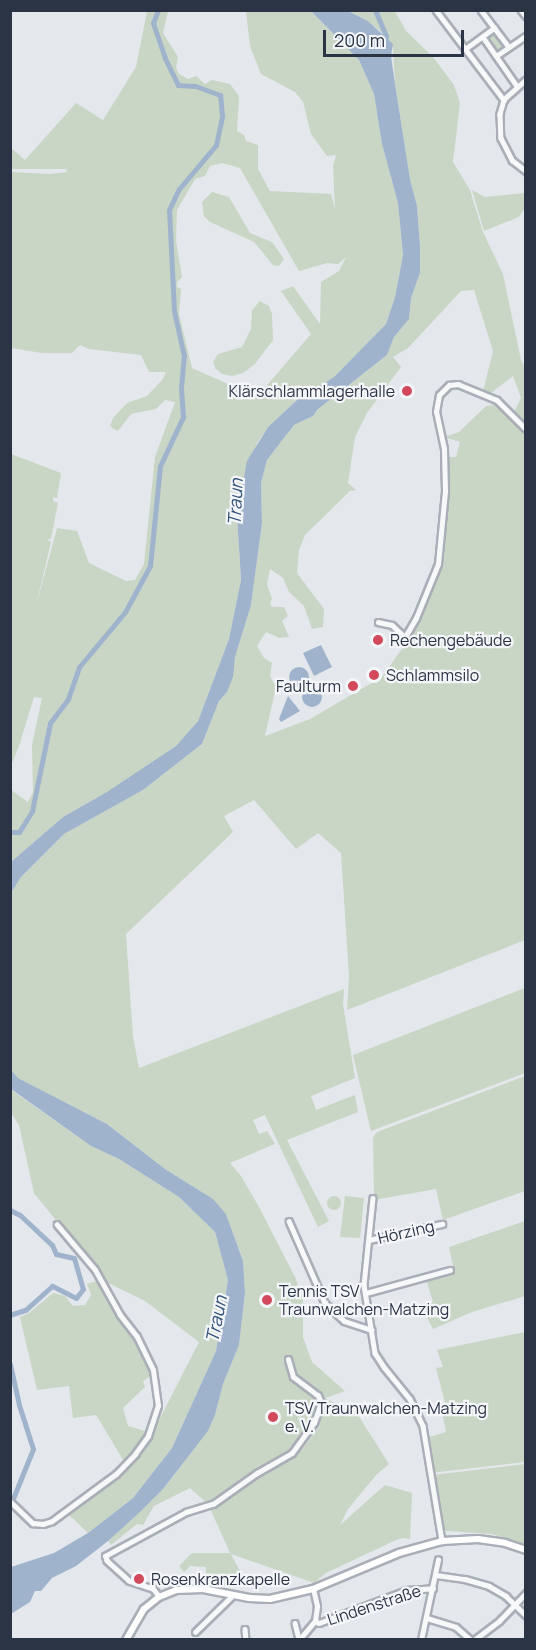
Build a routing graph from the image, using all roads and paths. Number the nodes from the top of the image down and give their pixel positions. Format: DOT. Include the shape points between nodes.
graph roads {
  1 [pos="436,10"];
  2 [pos="481,10"];
  3 [pos="521,10"];
  4 [pos="525,16"];
  5 [pos="494,28"];
  6 [pos="483,36"];
  7 [pos="525,36"];
  8 [pos="509,47"];
  9 [pos="465,49"];
  10 [pos="496,56"];
  11 [pos="525,80"];
  12 [pos="517,86"];
  13 [pos="504,100"];
  14 [pos="525,171"];
  15 [pos="525,429"];
  16 [pos="378,622"];
  17 [pos="373,1198"];
  18 [pos="289,1221"];
  19 [pos="442,1224"];
  20 [pos="57,1225"];
  21 [pos="369,1240"];
  22 [pos="450,1270"];
  23 [pos="366,1293"];
  24 [pos="372,1330"];
  25 [pos="288,1360"];
  26 [pos="12,1503"];
  27 [pos="442,1541"];
  28 [pos="525,1550"];
  29 [pos="438,1560"];
  30 [pos="435,1575"];
  31 [pos="433,1588"];
  32 [pos="313,1589"];
  33 [pos="525,1593"];
  34 [pos="232,1595"];
  35 [pos="159,1597"];
  36 [pos="516,1605"];
  37 [pos="525,1615"];
  38 [pos="427,1618"];
  39 [pos="315,1621"];
  40 [pos="295,1623"];
  41 [pos="245,1629"];
  42 [pos="195,1632"];
  43 [pos="299,1639"];
  44 [pos="126,1640"];
  45 [pos="246,1640"];
  46 [pos="421,1640"];
  47 [pos="473,1640"];
  1 -- 9 [label="street"];
  2 -- 5 [label="street"];
  3 -- 4 [label="street"];
  5 -- 6 [label="street"];
  5 -- 8 [label="street"];
  6 -- 9 [label="street"];
  6 -- 10 [label="street"];
  7 -- 8 [label="street"];
  8 -- 10 [label="street"];
  9 -- 13 [label="street"];
  10 -- 12 [label="street"];
  11 -- 12 [label="street"];
  12 -- 13 [label="street"];
  13 -- 14 [label="street" via="501,138 512,160"];
  15 -- 16 [label="street" via="497,400 458,384 449,385 439,395 436,412 444,448 445,491 438,564 405,637 392,625"];
  17 -- 21 [label="street, Hörzing"];
  18 -- 24 [label="street" via="325,1303 344,1320"];
  19 -- 21 [label="street, Hörzing"];
  20 -- 26 [label="street" via="95,1270 137,1337 153,1370 158,1406 148,1436 135,1454 116,1474 59,1515 43,1524 33,1523"];
  21 -- 23 [label="street, Hörzing"];
  22 -- 23 [label="street"];
  23 -- 24 [label="street, Hörzing"];
  24 -- 27 [label="street, Hörzing" via="375,1353 410,1400 426,1438"];
  25 -- 35 [label="street" via="293,1377 318,1396 321,1403 314,1424 292,1453 213,1504 186,1512 105,1556 129,1581 153,1590"];
  27 -- 28 [label="main road" via="486,1540"];
  27 -- 32 [label="main road" via="399,1553"];
  29 -- 30 [label="street"];
  30 -- 31 [label="street"];
  30 -- 36 [label="street" via="481,1583"];
  31 -- 38 [label="street"];
  31 -- 39 [label="street, Lindenstraße" via="407,1590 319,1623"];
  32 -- 34 [label="main road" via="270,1599"];
  32 -- 39 [label="street"];
  33 -- 36 [label="street"];
  34 -- 35 [label="main road" via="192,1588"];
  34 -- 42 [label="street"];
  35 -- 44 [label="main road" via="140,1614"];
  36 -- 37 [label="street"];
  36 -- 47 [label="street"];
  38 -- 46 [label="street"];
  38 -- 47 [label="street" via="456,1627"];
  39 -- 43 [label="street"];
  40 -- 43 [label="street"];
  41 -- 45 [label="street"];
}
